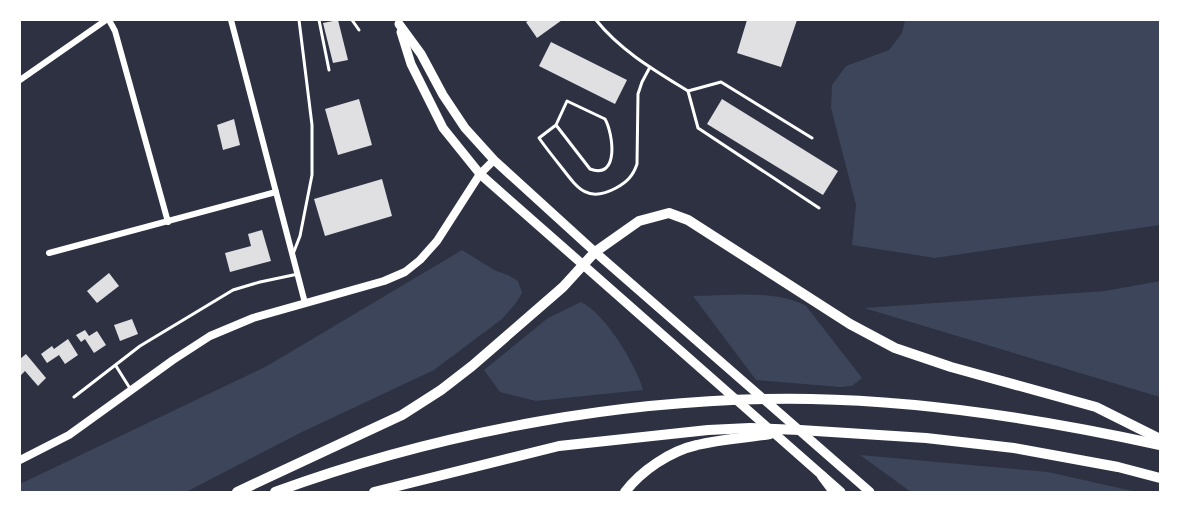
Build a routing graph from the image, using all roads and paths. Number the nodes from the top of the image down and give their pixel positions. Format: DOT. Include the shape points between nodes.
graph roads {
  1 [pos="107,20"];
  2 [pos="231,20"];
  3 [pos="300,20"];
  4 [pos="319,20"];
  5 [pos="352,20"];
  6 [pos="596,20"];
  7 [pos="398,22"];
  8 [pos="359,30"];
  9 [pos="651,67"];
  10 [pos="329,70"];
  11 [pos="20,80"];
  12 [pos="688,91"];
  13 [pos="556,125"];
  14 [pos="812,138"];
  15 [pos="494,160"];
  16 [pos="480,174"];
  17 [pos="276,192"];
  18 [pos="819,208"];
  19 [pos="168,222"];
  20 [pos="595,252"];
  21 [pos="49,253"];
  22 [pos="293,254"];
  23 [pos="584,264"];
  24 [pos="298,274"];
  25 [pos="305,303"];
  26 [pos="116,366"];
  27 [pos="132,391"];
  28 [pos="74,397"];
  29 [pos="800,430"];
  30 [pos="1161,439"];
  31 [pos="1161,445"];
  32 [pos="20,460"];
  33 [pos="822,476"];
  34 [pos="1161,478"];
  35 [pos="237,492"];
  36 [pos="275,492"];
  37 [pos="374,492"];
  38 [pos="625,492"];
  39 [pos="834,492"];
  40 [pos="841,492"];
  41 [pos="870,492"];
  1 -- 11 [label="street"];
  1 -- 19 [label="street" via="115,31"];
  2 -- 17 [label="street"];
  3 -- 22 [label="lane" via="312,125 312,175"];
  4 -- 10 [label="lane"];
  5 -- 8 [label="lane"];
  6 -- 9 [label="lane" via="625,50"];
  7 -- 15 [label="main road" via="465,128"];
  7 -- 16 [label="main road" via="411,64 443,128"];
  9 -- 12 [label="lane"];
  9 -- 13 [label="lane" via="638,94 637,164 625,182 599,195 576,187 539,138"];
  12 -- 14 [label="lane" via="721,82"];
  12 -- 18 [label="lane" via="699,128"];
  13 -- 13 [label="lane" via="590,169 596,171 610,165 613,159 604,119 567,101"];
  15 -- 16 [label="street"];
  15 -- 20 [label="main road"];
  16 -- 23 [label="main road"];
  16 -- 25 [label="street" via="436,241 405,272 384,282"];
  17 -- 19 [label="street"];
  17 -- 22 [label="street"];
  19 -- 21 [label="street"];
  20 -- 23 [label="highway"];
  20 -- 30 [label="highway" via="639,221 669,213 688,220 850,324 895,348 1096,407"];
  20 -- 41 [label="main road"];
  22 -- 24 [label="street"];
  23 -- 33 [label="main road"];
  23 -- 35 [label="highway" via="441,390 402,415"];
  24 -- 25 [label="street"];
  24 -- 26 [label="lane" via="233,290 140,346"];
  25 -- 27 [label="street" via="210,336"];
  26 -- 27 [label="lane"];
  26 -- 28 [label="lane"];
  27 -- 32 [label="street" via="69,435"];
  29 -- 34 [label="highway" via="1014,448"];
  29 -- 37 [label="highway" via="708,430 559,446"];
  29 -- 38 [label="highway" via="695,445 662,460"];
  31 -- 36 [label="highway" via="1066,425 976,412 887,403 760,399 610,411 494,430 400,452"];
  33 -- 39 [label="highway"];
  33 -- 40 [label="main road"];
}
